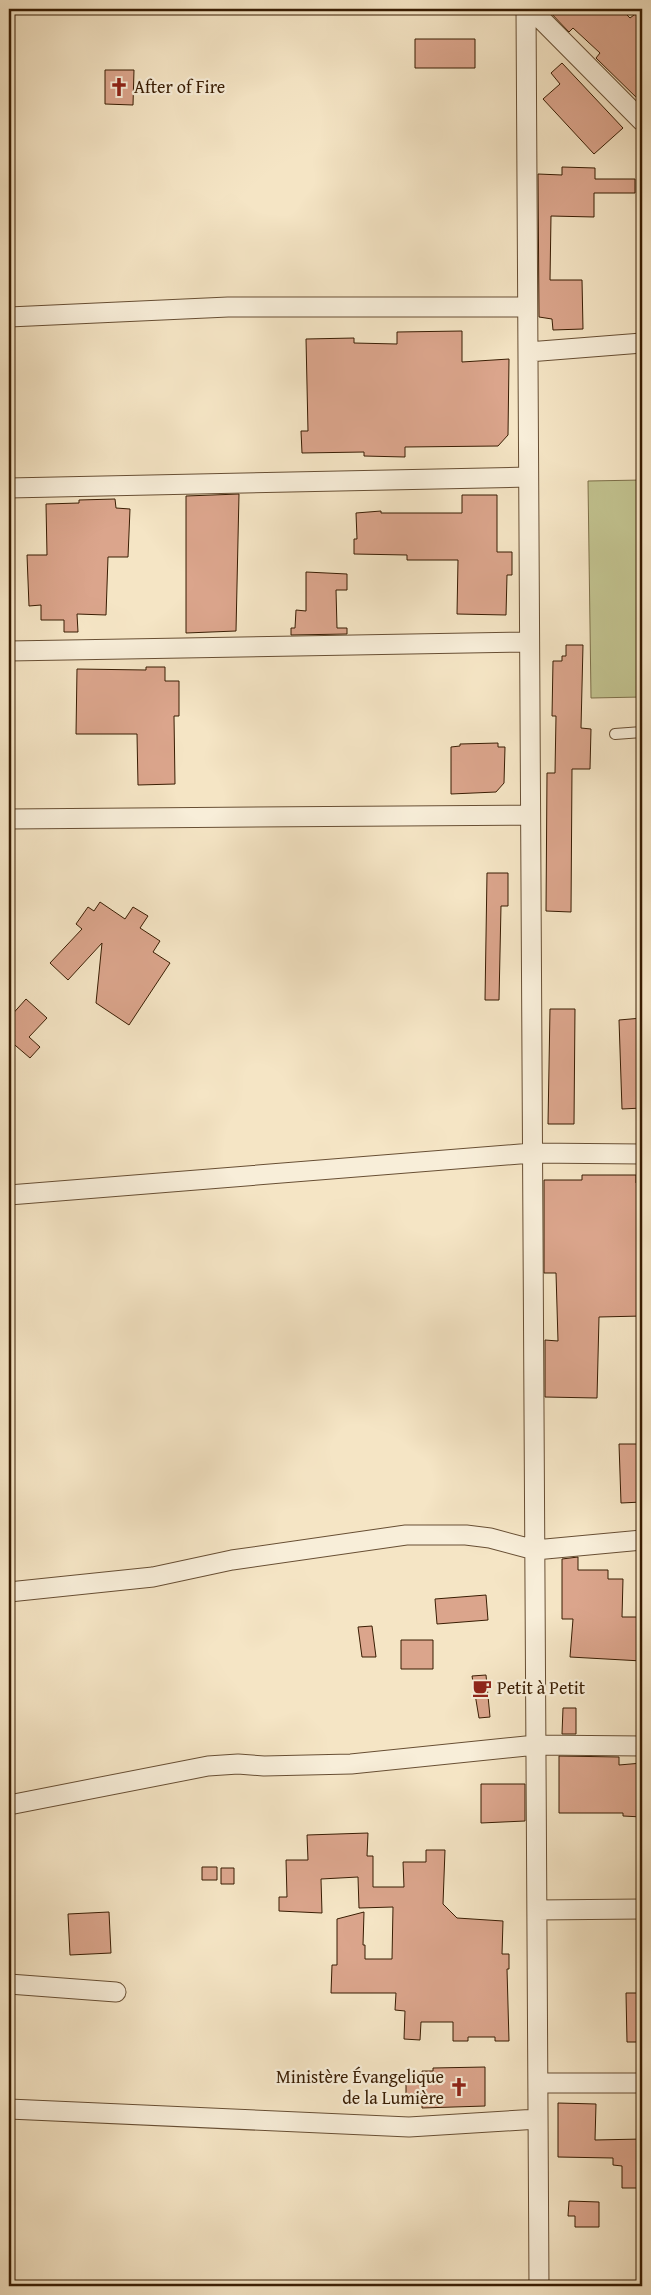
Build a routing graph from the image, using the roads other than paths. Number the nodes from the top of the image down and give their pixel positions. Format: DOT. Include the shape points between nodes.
graph roads {
  1 [pos="526,9"];
  2 [pos="532,9"];
  3 [pos="642,121"];
  4 [pos="527,308"];
  5 [pos="9,317"];
  6 [pos="642,343"];
  7 [pos="528,352"];
  8 [pos="528,477"];
  9 [pos="9,488"];
  10 [pos="529,642"];
  11 [pos="9,651"];
  12 [pos="642,732"];
  13 [pos="615,734"];
  14 [pos="530,815"];
  15 [pos="9,819"];
  16 [pos="532,1153"];
  17 [pos="642,1154"];
  18 [pos="9,1195"];
  19 [pos="642,1540"];
  20 [pos="535,1550"];
  21 [pos="9,1592"];
  22 [pos="536,1745"];
  23 [pos="642,1746"];
  24 [pos="9,1806"];
  25 [pos="642,1909"];
  26 [pos="537,1910"];
  27 [pos="9,1984"];
  28 [pos="116,1992"];
  29 [pos="538,2082"];
  30 [pos="642,2082"];
  31 [pos="9,2109"];
  32 [pos="538,2119"];
  33 [pos="539,2286"];
  1 -- 4 [label="street"];
  2 -- 3 [label="street"];
  4 -- 5 [label="street" via="228,307"];
  4 -- 7 [label="street"];
  6 -- 7 [label="street"];
  7 -- 8 [label="street"];
  8 -- 9 [label="street"];
  8 -- 10 [label="street"];
  10 -- 11 [label="street"];
  10 -- 14 [label="street"];
  12 -- 13 [label="lane"];
  14 -- 15 [label="street"];
  14 -- 16 [label="street"];
  16 -- 17 [label="street"];
  16 -- 18 [label="street"];
  16 -- 20 [label="street"];
  19 -- 20 [label="street"];
  20 -- 21 [label="street" via="466,1535 406,1535 232,1560 153,1577"];
  20 -- 22 [label="street"];
  22 -- 23 [label="street"];
  22 -- 24 [label="street" via="351,1764 208,1766"];
  22 -- 26 [label="street"];
  25 -- 26 [label="street"];
  26 -- 29 [label="street"];
  27 -- 28 [label="street"];
  29 -- 30 [label="street"];
  29 -- 32 [label="street"];
  31 -- 32 [label="street" via="409,2127"];
  32 -- 33 [label="street"];
}
